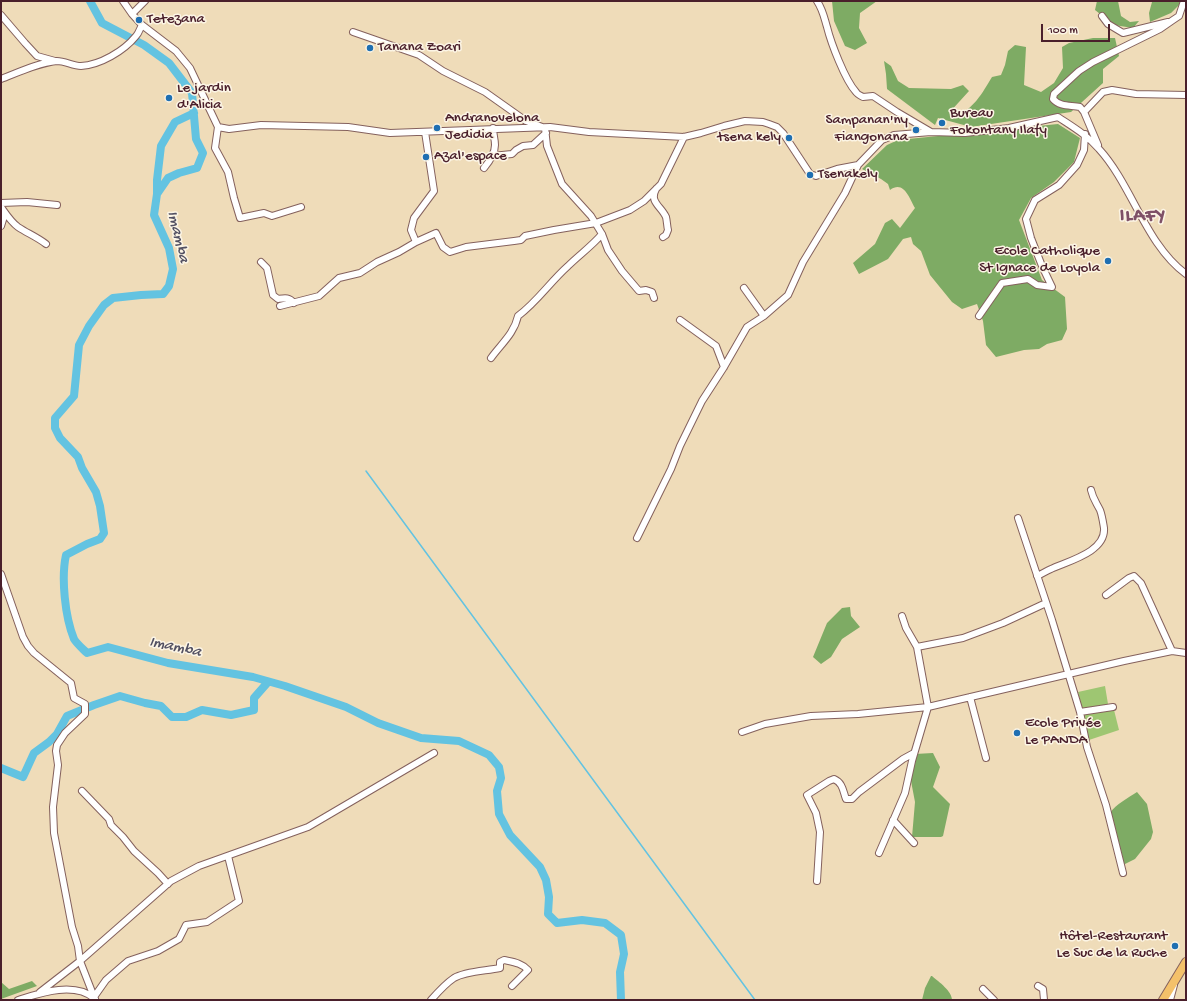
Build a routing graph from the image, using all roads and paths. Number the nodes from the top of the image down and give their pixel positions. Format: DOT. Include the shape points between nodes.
graph roads {
  1 [pos="123,1"];
  2 [pos="145,1"];
  3 [pos="817,1"];
  4 [pos="1184,5"];
  5 [pos="132,14"];
  6 [pos="1,15"];
  7 [pos="1102,16"];
  8 [pos="1173,20"];
  9 [pos="142,25"];
  10 [pos="354,32"];
  11 [pos="57,61"];
  12 [pos="1,79"];
  13 [pos="1186,95"];
  14 [pos="1084,112"];
  15 [pos="218,127"];
  16 [pos="493,128"];
  17 [pos="545,130"];
  18 [pos="425,132"];
  19 [pos="931,132"];
  20 [pos="1085,134"];
  21 [pos="684,137"];
  22 [pos="1100,149"];
  23 [pos="492,156"];
  24 [pos="858,165"];
  25 [pos="484,168"];
  26 [pos="657,187"];
  27 [pos="1,203"];
  28 [pos="57,205"];
  29 [pos="1,207"];
  30 [pos="301,207"];
  31 [pos="5,213"];
  32 [pos="596,223"];
  33 [pos="1,226"];
  34 [pos="602,234"];
  35 [pos="663,237"];
  36 [pos="416,242"];
  37 [pos="46,244"];
  38 [pos="261,262"];
  39 [pos="1186,274"];
  40 [pos="744,288"];
  41 [pos="654,298"];
  42 [pos="294,303"];
  43 [pos="280,306"];
  44 [pos="764,316"];
  45 [pos="979,316"];
  46 [pos="680,320"];
  47 [pos="491,358"];
  48 [pos="724,367"];
  49 [pos="1091,490"];
  50 [pos="1018,518"];
  51 [pos="637,538"];
  52 [pos="1,574"];
  53 [pos="1037,576"];
  54 [pos="1106,595"];
  55 [pos="1046,603"];
  56 [pos="902,616"];
  57 [pos="917,647"];
  58 [pos="1172,651"];
  59 [pos="1186,653"];
  60 [pos="1069,674"];
  61 [pos="970,698"];
  62 [pos="1113,707"];
  63 [pos="928,708"];
  64 [pos="1080,712"];
  65 [pos="742,732"];
  66 [pos="434,753"];
  67 [pos="914,753"];
  68 [pos="986,758"];
  69 [pos="82,791"];
  70 [pos="894,820"];
  71 [pos="914,843"];
  72 [pos="879,853"];
  73 [pos="228,856"];
  74 [pos="1123,873"];
  75 [pos="817,881"];
  76 [pos="168,884"];
  77 [pos="80,960"];
  78 [pos="1186,962"];
  79 [pos="1175,980"];
  80 [pos="512,986"];
  81 [pos="1038,986"];
  82 [pos="983,988"];
  83 [pos="40,992"];
  84 [pos="95,999"];
  85 [pos="18,1000"];
  86 [pos="431,1000"];
  87 [pos="994,1000"];
  88 [pos="1044,1000"];
  89 [pos="1163,1000"];
  90 [pos="1170,1000"];
  1 -- 5 [label="street"];
  2 -- 5 [label="street"];
  3 -- 19 [label="street" via="835,51 856,92 863,98 873,96"];
  4 -- 8 [label="street" via="1179,16"];
  5 -- 9 [label="street"];
  6 -- 11 [label="street" via="38,56"];
  7 -- 8 [label="street" via="1108,24 1122,33"];
  8 -- 14 [label="street" via="1093,62 1054,94 1053,99 1057,103 1080,107"];
  9 -- 11 [label="street" via="137,35 114,55 79,66"];
  9 -- 15 [label="street" via="176,51 190,68"];
  10 -- 17 [label="street" via="419,55"];
  11 -- 12 [label="street"];
  13 -- 14 [label="street" via="1136,94 1112,90 1103,92"];
  14 -- 22 [label="street"];
  15 -- 18 [label="street" via="348,127 390,133"];
  15 -- 30 [label="street" via="215,148 228,172 240,218 264,213 272,216"];
  16 -- 17 [label="street"];
  16 -- 18 [label="street"];
  16 -- 23 [label="street" via="495,144"];
  17 -- 21 [label="street" via="550,127 589,132"];
  17 -- 23 [label="street" via="533,145 523,146 512,154"];
  17 -- 32 [label="street" via="547,146 562,184"];
  18 -- 36 [label="street" via="434,191 414,218 411,230"];
  19 -- 20 [label="street" via="966,133 1009,128 1058,117"];
  19 -- 24 [label="street" via="894,135 882,140"];
  20 -- 22 [label="street"];
  20 -- 45 [label="street" via="1084,150 1076,165 1059,185 1035,200 1026,219 1031,238 1052,287 1037,285 1028,279 1002,283"];
  21 -- 24 [label="street" via="744,121 763,122 777,127 783,133 810,174 816,176"];
  21 -- 26 [label="street" via="661,184"];
  22 -- 39 [label="street" via="1119,176 1157,244"];
  23 -- 25 [label="street"];
  24 -- 44 [label="street" via="845,193 803,262 788,295"];
  26 -- 32 [label="street" via="644,201 630,210"];
  26 -- 35 [label="street" via="654,200 666,218 668,230"];
  27 -- 28 [label="street"];
  29 -- 31 [label="street"];
  31 -- 33 [label="street"];
  31 -- 37 [label="street" via="17,226"];
  32 -- 34 [label="street"];
  32 -- 36 [label="street" via="525,236 521,240 466,247 450,252 442,247 436,233"];
  34 -- 41 [label="street" via="608,250 622,271 639,291 652,292"];
  34 -- 47 [label="street" via="518,316 512,333"];
  36 -- 42 [label="street" via="360,273 339,278 319,296"];
  38 -- 42 [label="street" via="267,268 273,295 278,299 291,299"];
  40 -- 44 [label="street"];
  42 -- 43 [label="street"];
  44 -- 48 [label="street" via="746,327"];
  46 -- 48 [label="street" via="716,346"];
  48 -- 51 [label="street" via="701,403"];
  49 -- 53 [label="street" via="1092,498 1100,510 1104,528 1104,536 1099,544 1080,557"];
  50 -- 53 [label="street"];
  52 -- 77 [label="street" via="28,646 71,683 74,698 85,704 85,714 65,733 57,745 58,771 53,807 54,833"];
  53 -- 55 [label="street"];
  54 -- 58 [label="street" via="1129,578 1134,576 1138,579"];
  55 -- 57 [label="street" via="963,638"];
  55 -- 60 [label="street"];
  56 -- 57 [label="street"];
  57 -- 63 [label="street"];
  58 -- 59 [label="street"];
  58 -- 60 [label="street"];
  60 -- 61 [label="street"];
  60 -- 64 [label="street"];
  61 -- 63 [label="street"];
  61 -- 68 [label="street"];
  62 -- 64 [label="street"];
  63 -- 65 [label="street" via="811,716 765,724"];
  63 -- 67 [label="street"];
  64 -- 74 [label="street" via="1087,747 1106,804"];
  66 -- 73 [label="street" via="308,827"];
  67 -- 70 [label="street" via="905,792"];
  67 -- 75 [label="street" via="852,799 846,799 843,786 834,779 807,796 816,813 820,832"];
  69 -- 76 [label="street" via="109,819 111,825 134,851"];
  70 -- 71 [label="street"];
  70 -- 72 [label="street"];
  73 -- 76 [label="street" via="199,866"];
  73 -- 84 [label="street" via="239,901 207,922 186,925 179,939 158,951 128,961 106,980"];
  76 -- 77 [label="street"];
  77 -- 83 [label="street"];
  77 -- 84 [label="street"];
  78 -- 79 [label="main road"];
  79 -- 89 [label="main road"];
  79 -- 90 [label="street"];
  80 -- 86 [label="street" via="528,970 524,966 504,960 500,962 500,968 454,978"];
  81 -- 88 [label="street" via="1042,989"];
  82 -- 87 [label="street"];
  83 -- 84 [label="street" via="73,990 87,993"];
  83 -- 85 [label="street"];
}
